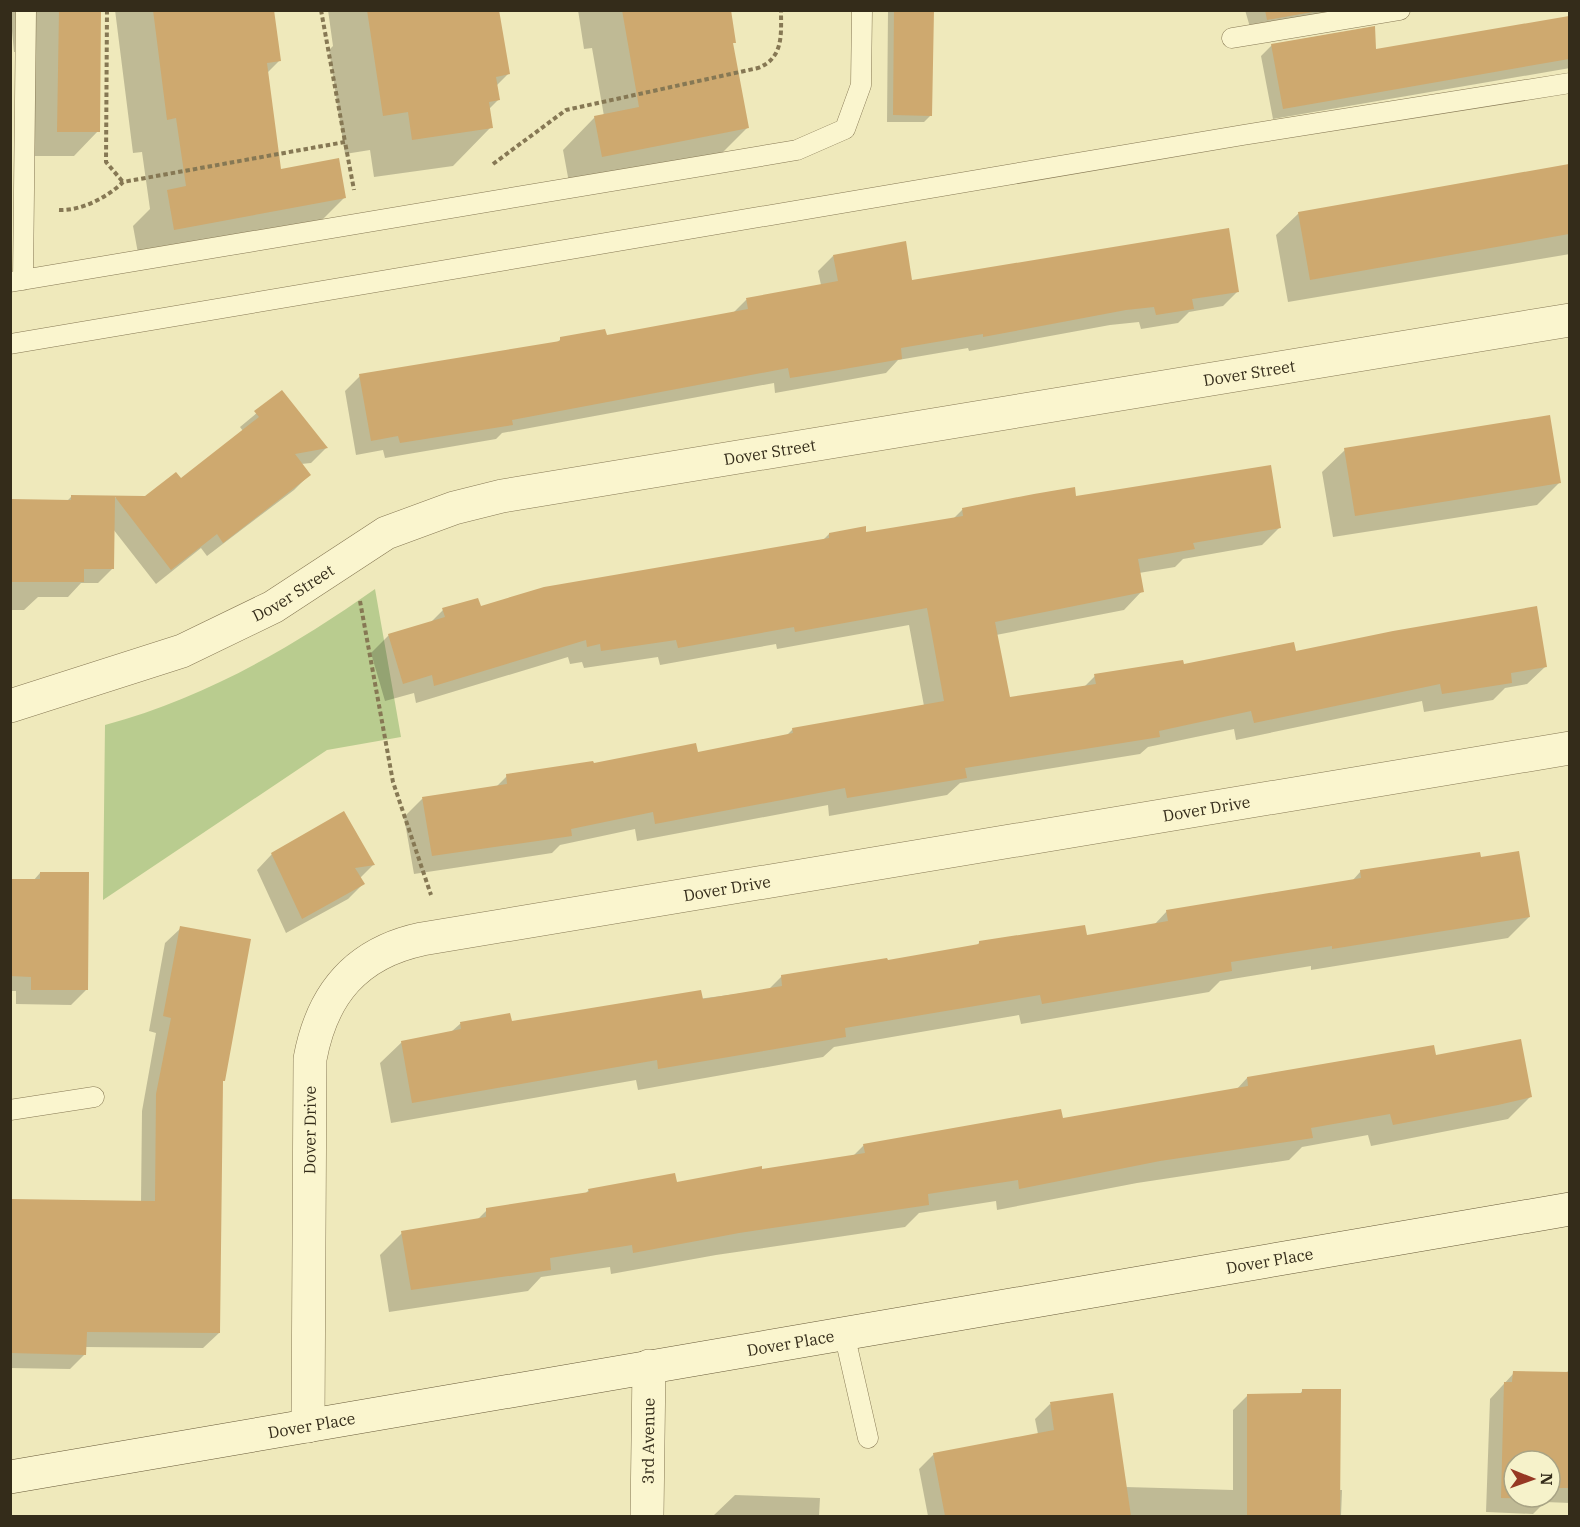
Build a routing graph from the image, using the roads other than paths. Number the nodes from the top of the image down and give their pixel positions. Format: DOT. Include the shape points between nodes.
graph roads {
  1 [pos="26,10"];
  2 [pos="862,10"];
  3 [pos="1400,10"];
  4 [pos="1232,38"];
  5 [pos="1569,83"];
  6 [pos="17,281"];
  7 [pos="1569,320"];
  8 [pos="10,344"];
  9 [pos="10,706"];
  10 [pos="1569,748"];
  11 [pos="94,1096"];
  12 [pos="10,1110"];
  13 [pos="1569,1209"];
  14 [pos="844,1334"];
  15 [pos="649,1366"];
  16 [pos="308,1426"];
  17 [pos="868,1438"];
  18 [pos="10,1477"];
  19 [pos="646,1516"];
  1 -- 6 [label="lane" via="24,209"];
  2 -- 6 [label="lane" via="861,85 845,129 797,150"];
  3 -- 4 [label="lane"];
  5 -- 8 [label="lane"];
  7 -- 9 [label="street, Dover Street" via="502,496 454,508 386,533 273,607 201,643 134,669"];
  10 -- 16 [label="street, Dover Drive" via="434,937 384,950 351,973 336,990 315,1030 310,1059"];
  11 -- 12 [label="lane"];
  13 -- 14 [label="street, Dover Place"];
  14 -- 15 [label="street, Dover Place"];
  14 -- 17 [label="lane"];
  15 -- 16 [label="street, Dover Place"];
  15 -- 19 [label="street, 3rd Avenue"];
  16 -- 18 [label="street, Dover Place"];
}
